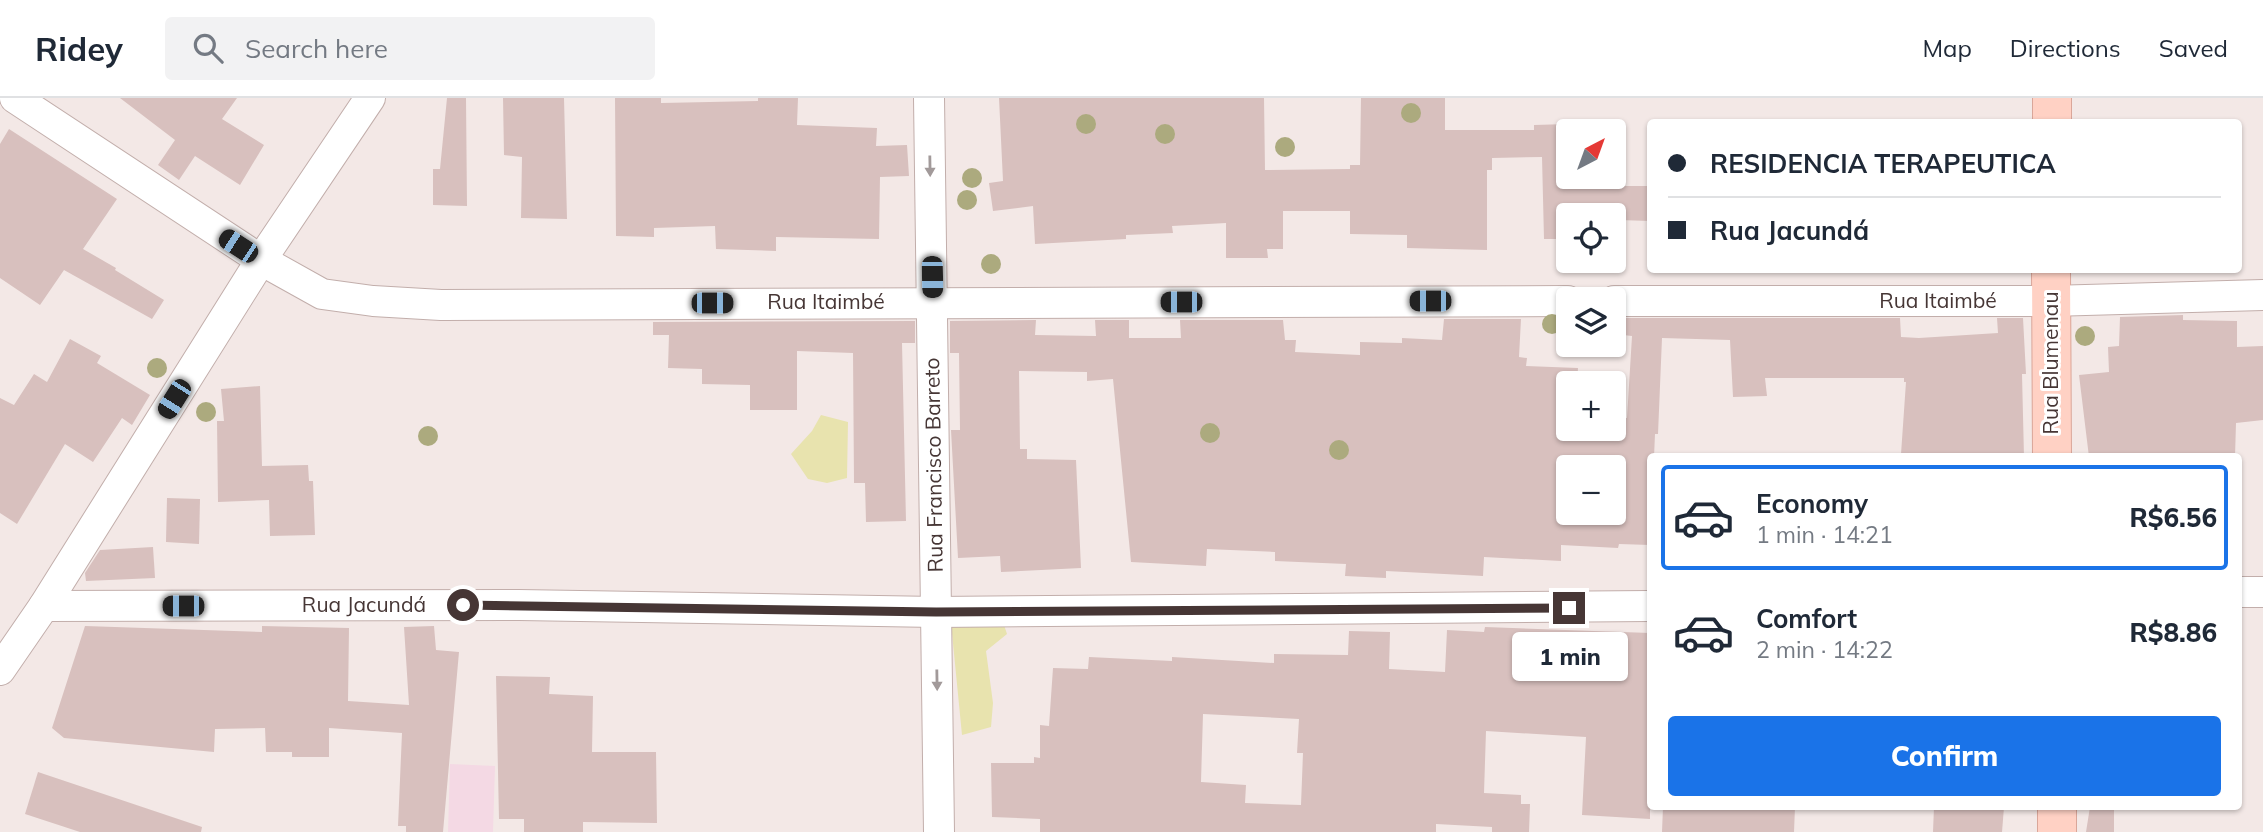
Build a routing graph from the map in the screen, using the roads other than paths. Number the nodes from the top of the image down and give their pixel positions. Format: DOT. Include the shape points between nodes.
graph roads {
  1 [pos="15,98"];
  2 [pos="370,98"];
  3 [pos="929,98"];
  4 [pos="2052,98"];
  5 [pos="2052,119"];
  6 [pos="261,260"];
  7 [pos="2051,285"];
  8 [pos="2263,295"];
  9 [pos="1556,301"];
  10 [pos="1626,301"];
  11 [pos="932,302"];
  12 [pos="2052,453"];
  13 [pos="2242,592"];
  14 [pos="2263,592"];
  15 [pos="44,606"];
  16 [pos="1647,606"];
  17 [pos="936,612"];
  18 [pos="0,670"];
  19 [pos="2057,810"];
  20 [pos="939,832"];
  21 [pos="2057,832"];
  1 -- 6 [label="street, Rua Itaimbé"];
  2 -- 6 [label="street"];
  3 -- 11 [label="street, Rua Francisco Barreto, one-way"];
  4 -- 5 [label="main road"];
  6 -- 11 [label="street, Rua Itaimbé" via="322,294 373,301 441,305"];
  6 -- 15 [label="street"];
  7 -- 8 [label="street, Rua Itaimbé"];
  7 -- 10 [label="street, Rua Itaimbé"];
  7 -- 12 [label="main road, Rua Blumenau"];
  9 -- 11 [label="street, Rua Itaimbé"];
  11 -- 17 [label="street, Rua Francisco Barreto"];
  13 -- 14 [label="street"];
  15 -- 17 [label="street, Rua Jacundá" via="519,605"];
  15 -- 18 [label="street"];
  16 -- 17 [label="street, Rua Jacundá"];
  17 -- 20 [label="street, Rua Francisco Barreto, one-way"];
  19 -- 21 [label="main road"];
}
